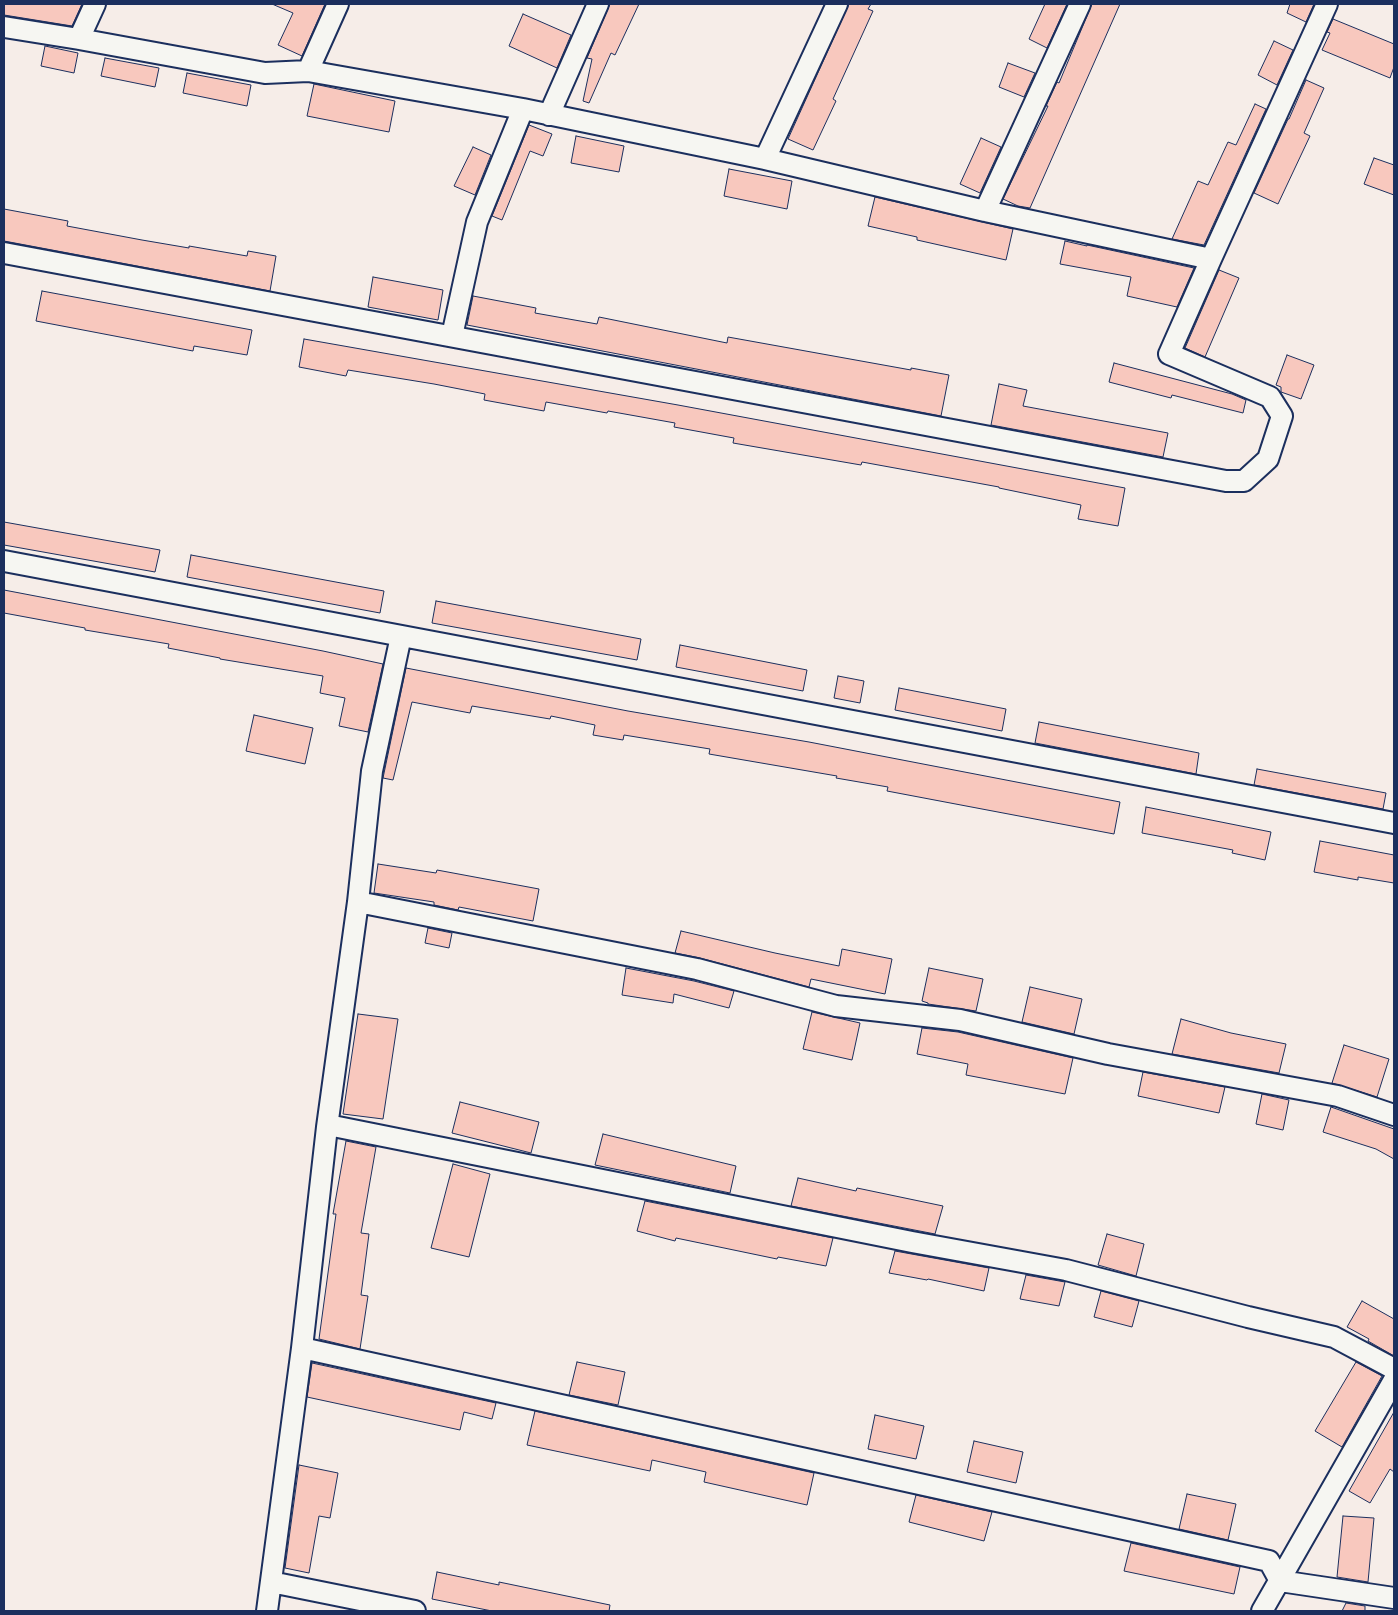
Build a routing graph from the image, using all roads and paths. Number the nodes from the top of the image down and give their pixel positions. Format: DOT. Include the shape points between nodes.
graph roads {
  1 [pos="95,4"];
  2 [pos="338,4"];
  3 [pos="598,4"];
  4 [pos="837,4"];
  5 [pos="1080,4"];
  6 [pos="1328,4"];
  7 [pos="4,27"];
  8 [pos="79,39"];
  9 [pos="308,71"];
  10 [pos="523,109"];
  11 [pos="549,115"];
  12 [pos="765,159"];
  13 [pos="985,211"];
  14 [pos="4,253"];
  15 [pos="1210,259"];
  16 [pos="452,336"];
  17 [pos="4,561"];
  18 [pos="400,636"];
  19 [pos="1394,823"];
  20 [pos="358,902"];
  21 [pos="1394,1115"];
  22 [pos="328,1125"];
  23 [pos="302,1348"];
  24 [pos="1394,1368"];
  25 [pos="1394,1380"];
  26 [pos="1280,1581"];
  27 [pos="271,1582"];
  28 [pos="1394,1598"];
  29 [pos="267,1611"];
  30 [pos="415,1611"];
  31 [pos="1262,1611"];
  1 -- 8 [label="street"];
  2 -- 9 [label="street"];
  3 -- 11 [label="street"];
  4 -- 12 [label="street"];
  5 -- 13 [label="street"];
  6 -- 15 [label="street"];
  7 -- 8 [label="street"];
  8 -- 9 [label="street" via="265,73"];
  9 -- 10 [label="street"];
  10 -- 11 [label="street"];
  10 -- 16 [label="street" via="477,222"];
  11 -- 12 [label="street"];
  12 -- 13 [label="street"];
  13 -- 15 [label="street"];
  14 -- 16 [label="street"];
  15 -- 16 [label="street" via="1169,354 1270,397 1282,416 1268,460 1244,481 1226,481"];
  17 -- 18 [label="street"];
  18 -- 19 [label="street"];
  18 -- 20 [label="street" via="372,772"];
  20 -- 21 [label="street" via="696,969 836,1006 960,1020 1108,1054 1338,1096"];
  20 -- 22 [label="street"];
  22 -- 23 [label="street"];
  22 -- 24 [label="street" via="1066,1270 1334,1337"];
  23 -- 26 [label="street" via="1269,1561"];
  23 -- 27 [label="street"];
  25 -- 26 [label="street"];
  26 -- 28 [label="street"];
  26 -- 31 [label="street"];
  27 -- 29 [label="street"];
  27 -- 30 [label="street"];
}
